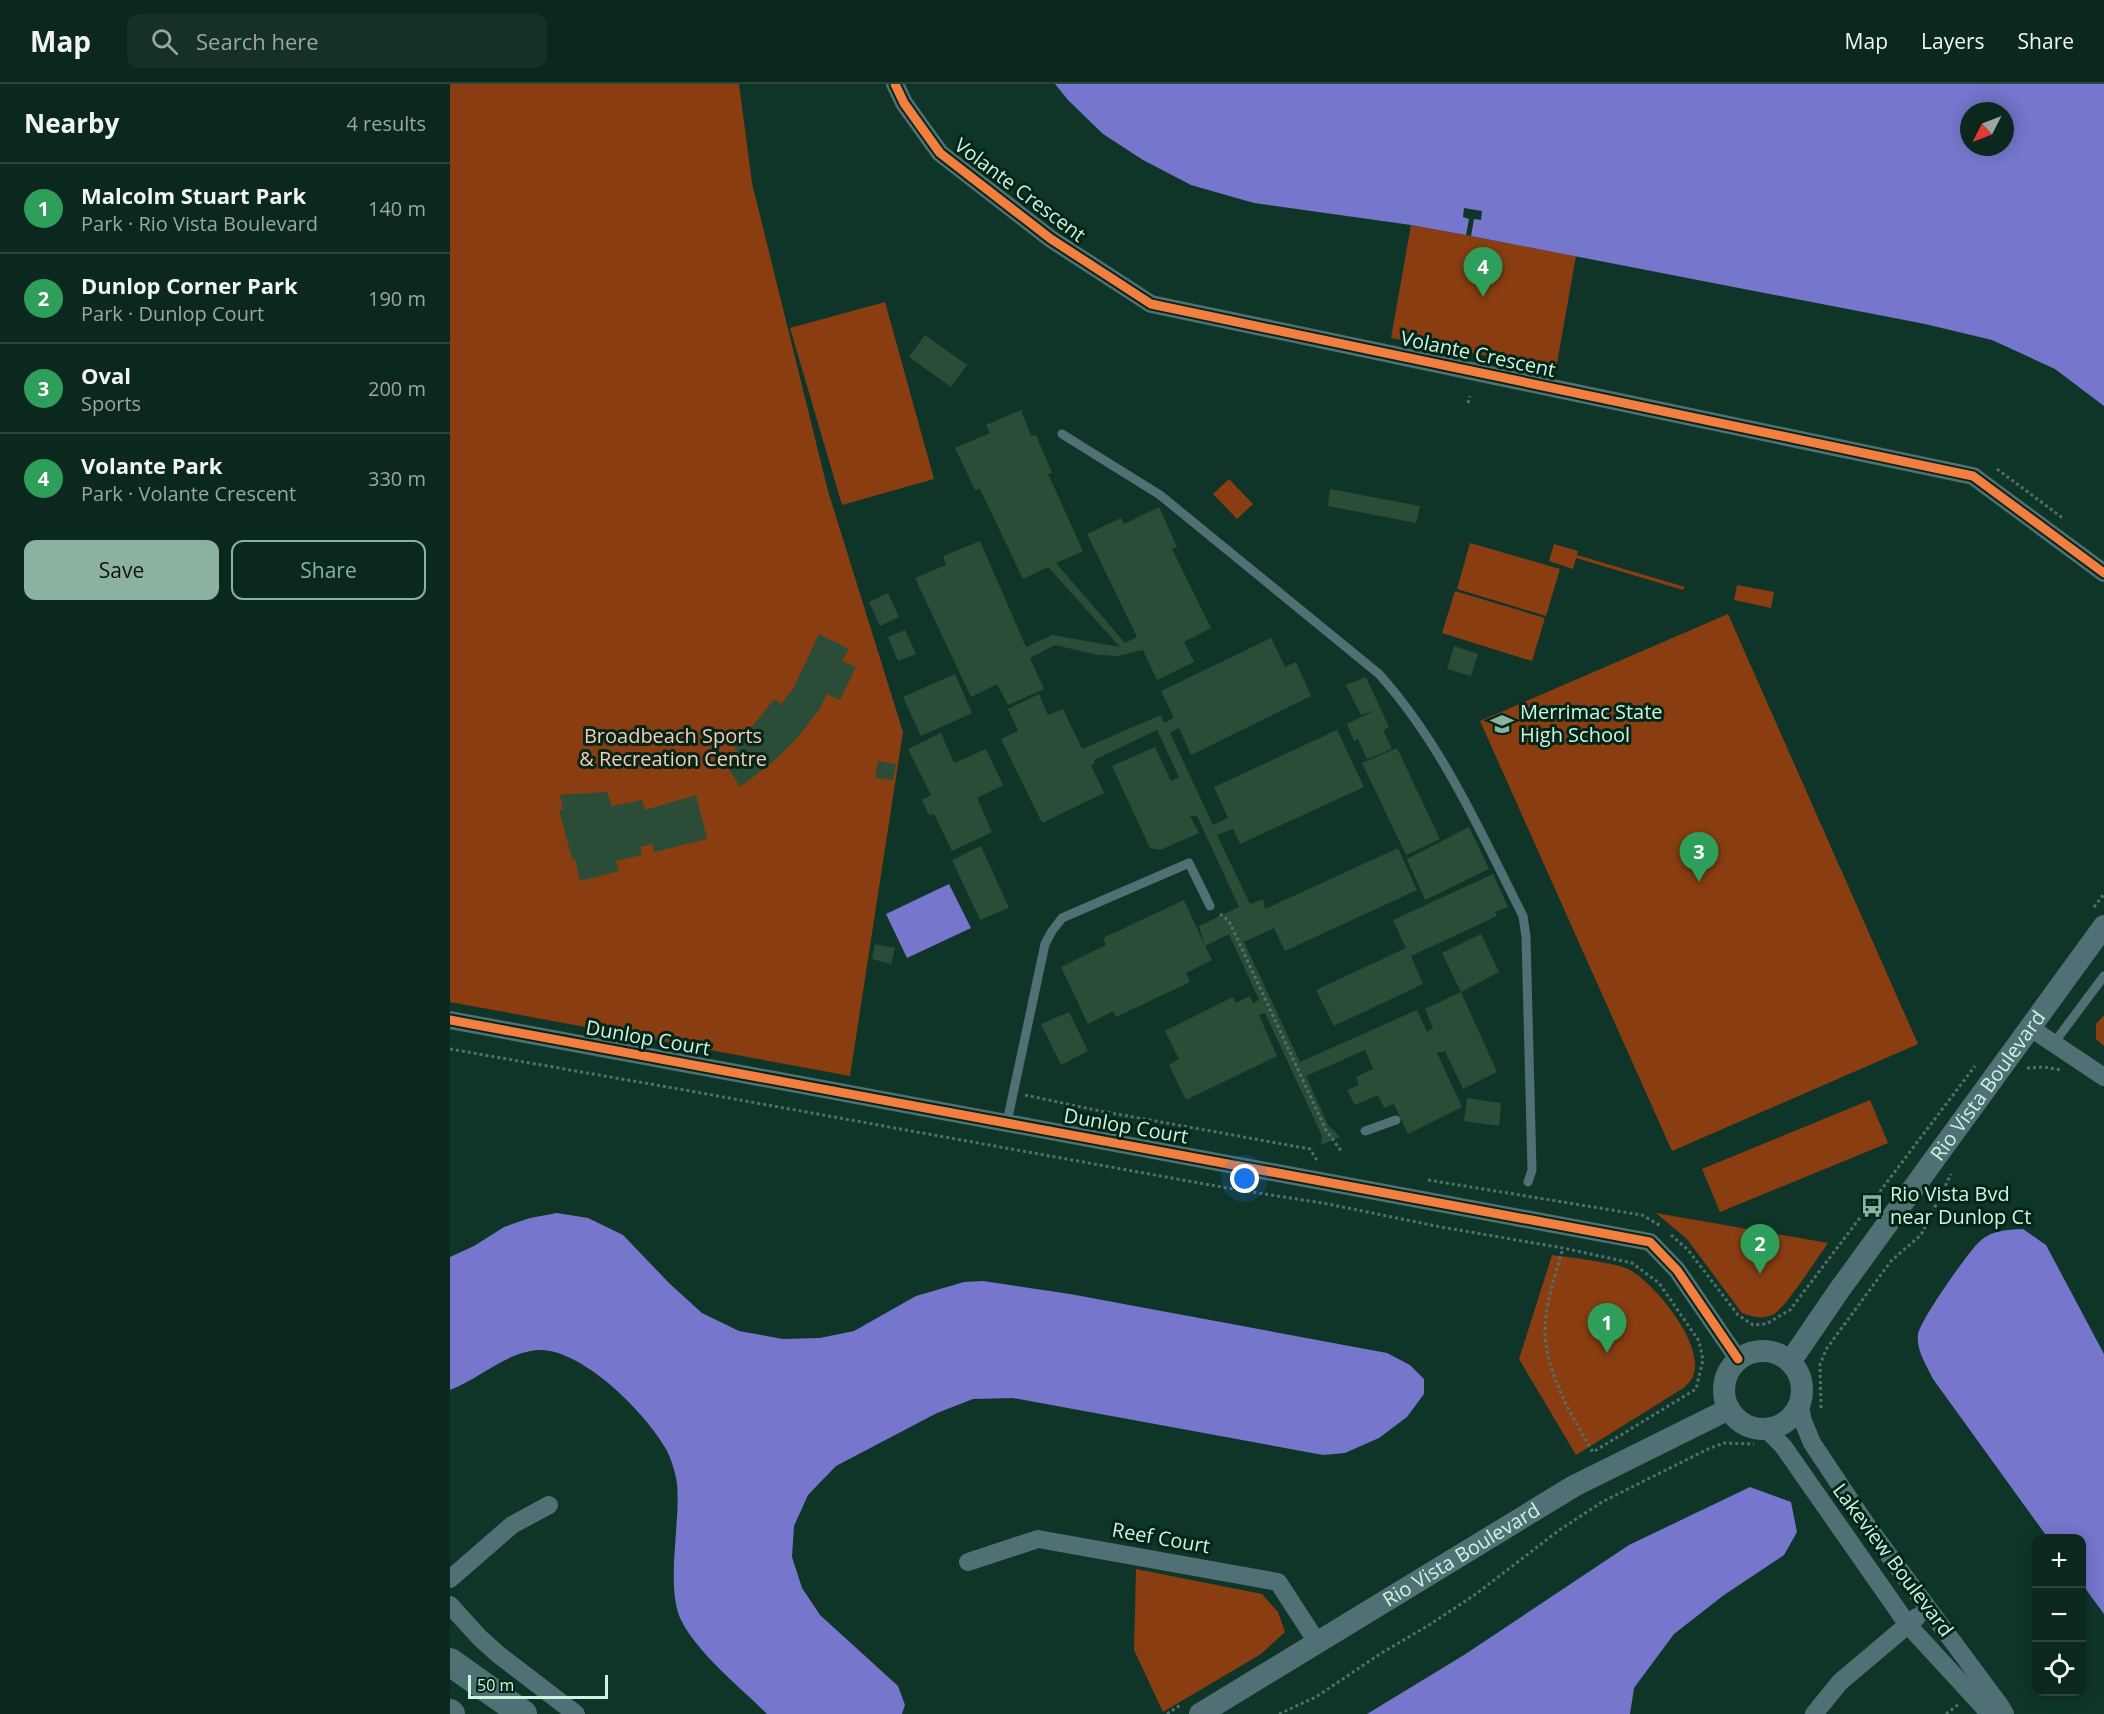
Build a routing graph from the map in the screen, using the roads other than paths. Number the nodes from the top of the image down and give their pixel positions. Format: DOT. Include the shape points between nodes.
graph roads {
  1 [pos="896,84"];
  2 [pos="1062,434"];
  3 [pos="2104,573"];
  4 [pos="1210,906"];
  5 [pos="2097,919"];
  6 [pos="2104,975"];
  7 [pos="450,1020"];
  8 [pos="2029,1027"];
  9 [pos="2054,1043"];
  10 [pos="2104,1077"];
  11 [pos="1396,1120"];
  12 [pos="1007,1122"];
  13 [pos="1365,1131"];
  14 [pos="1528,1182"];
  15 [pos="1738,1359"];
  16 [pos="1790,1362"];
  17 [pos="1799,1403"];
  18 [pos="1729,1409"];
  19 [pos="1763,1437"];
  20 [pos="549,1505"];
  21 [pos="968,1562"];
  22 [pos="450,1579"];
  23 [pos="450,1605"];
  24 [pos="1928,1608"];
  25 [pos="1908,1624"];
  26 [pos="1317,1642"];
  27 [pos="450,1662"];
  28 [pos="523,1714"];
  29 [pos="576,1714"];
  30 [pos="1200,1714"];
  31 [pos="1814,1714"];
  32 [pos="1990,1714"];
  33 [pos="2005,1714"];
  1 -- 3 [label="street, Volante Crescent" via="904,103 939,153 1051,239 1151,304 1973,476"];
  2 -- 14 [label="lane" via="1160,495 1379,674 1436,751 1523,916 1532,1170"];
  4 -- 12 [label="lane" via="1189,864 1062,918 1045,944"];
  5 -- 8 [label="street, Rio Vista Boulevard"];
  6 -- 9 [label="lane, Rio Vista Boulevard"];
  7 -- 12 [label="street, Dunlop Court"];
  8 -- 9 [label="street"];
  8 -- 16 [label="street, Rio Vista Boulevard"];
  9 -- 10 [label="street"];
  11 -- 13 [label="lane"];
  12 -- 15 [label="street, Dunlop Court" via="1650,1242 1677,1270"];
  15 -- 16 [label="street" via="1751,1352 1765,1351"];
  15 -- 18 [label="street" via="1724,1382"];
  16 -- 17 [label="street" via="1802,1388"];
  17 -- 19 [label="street" via="1792,1416"];
  17 -- 24 [label="street" via="1812,1443"];
  18 -- 19 [label="street"];
  18 -- 26 [label="street, Rio Vista Boulevard" via="1574,1486"];
  19 -- 25 [label="street, Lakeview Boulevard" via="1783,1446"];
  20 -- 22 [label="street" via="512,1525"];
  21 -- 26 [label="street, Reef Court" via="1038,1539 1278,1582"];
  23 -- 29 [label="street" via="492,1649"];
  24 -- 25 [label="street"];
  24 -- 33 [label="street"];
  25 -- 31 [label="street" via="1840,1682"];
  25 -- 32 [label="street, Lakeview Boulevard"];
  26 -- 30 [label="street, Rio Vista Boulevard"];
  27 -- 28 [label="main road"];
}
